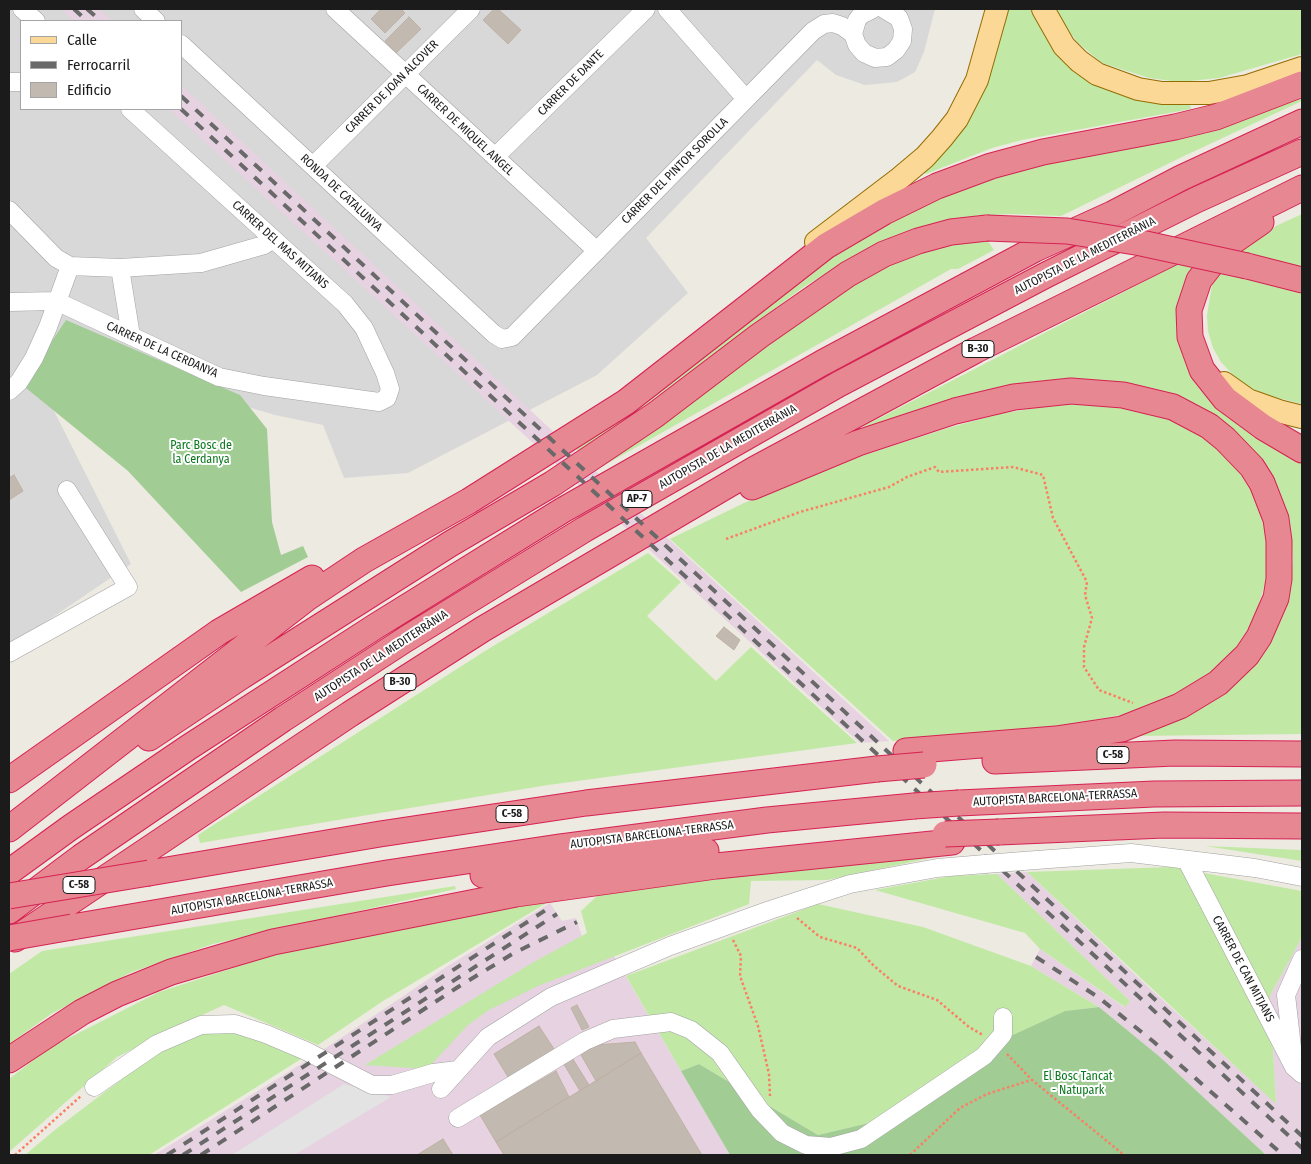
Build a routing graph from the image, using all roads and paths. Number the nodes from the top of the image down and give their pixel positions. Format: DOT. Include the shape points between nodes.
graph roads {
  1 [pos="22,9"];
  2 [pos="143,9"];
  3 [pos="335,9"];
  4 [pos="471,9"];
  5 [pos="646,9"];
  6 [pos="668,9"];
  7 [pos="997,9"];
  8 [pos="1043,9"];
  9 [pos="876,10"];
  10 [pos="35,20"];
  11 [pos="155,20"];
  12 [pos="853,34"];
  13 [pos="182,45"];
  14 [pos="1302,68"];
  15 [pos="405,74"];
  16 [pos="1302,84"];
  17 [pos="746,99"];
  18 [pos="131,110"];
  19 [pos="1302,122"];
  20 [pos="1302,152"];
  21 [pos="495,158"];
  22 [pos="313,166"];
  23 [pos="1302,188"];
  24 [pos="1302,198"];
  25 [pos="9,210"];
  26 [pos="273,239"];
  27 [pos="596,251"];
  28 [pos="70,266"];
  29 [pos="120,268"];
  30 [pos="1302,280"];
  31 [pos="56,301"];
  32 [pos="9,302"];
  33 [pos="131,336"];
  34 [pos="1190,337"];
  35 [pos="502,338"];
  36 [pos="710,338"];
  37 [pos="9,391"];
  38 [pos="379,402"];
  39 [pos="1302,417"];
  40 [pos="1302,450"];
  41 [pos="519,468"];
  42 [pos="67,490"];
  43 [pos="661,524"];
  44 [pos="726,539"];
  45 [pos="9,654"];
  46 [pos="1135,704"];
  47 [pos="1302,754"];
  48 [pos="915,758"];
  49 [pos="9,780"];
  50 [pos="1302,793"];
  51 [pos="1302,826"];
  52 [pos="9,828"];
  53 [pos="9,834"];
  54 [pos="949,838"];
  55 [pos="1187,861"];
  56 [pos="147,862"];
  57 [pos="9,872"];
  58 [pos="1302,877"];
  59 [pos="9,896"];
  60 [pos="788,904"];
  61 [pos="9,911"];
  62 [pos="118,920"];
  63 [pos="726,926"];
  64 [pos="9,938"];
  65 [pos="9,944"];
  66 [pos="9,955"];
  67 [pos="1302,960"];
  68 [pos="1004,1017"];
  69 [pos="996,1042"];
  70 [pos="9,1060"];
  71 [pos="458,1070"];
  72 [pos="1298,1071"];
  73 [pos="1032,1080"];
  74 [pos="94,1087"];
  75 [pos="441,1089"];
  76 [pos="458,1118"];
  77 [pos="770,1121"];
  78 [pos="15,1155"];
  79 [pos="910,1155"];
  80 [pos="1124,1155"];
  1 -- 10 [label="street"];
  2 -- 11 [label="street"];
  3 -- 15 [label="street, CARRER DE MIQUEL ANGEL"];
  4 -- 15 [label="street, CARRER DE JOAN ALCOVER"];
  5 -- 21 [label="street, CARRER DE DANTE"];
  6 -- 17 [label="street"];
  7 -- 36 [label="main road" via="977,80 957,119 942,138 900,178 734,307"];
  8 -- 14 [label="main road" via="1064,46 1079,61 1096,74 1138,89 1170,94 1209,92 1248,86"];
  9 -- 12 [label="street" via="854,27"];
  9 -- 12 [label="street" via="899,18 902,40 896,50 875,58 864,53"];
  12 -- 17 [label="street, CARRER DEL PINTOR SOROLLA" via="836,24 820,26"];
  13 -- 22 [label="street, RONDA DE CATALUNYA"];
  15 -- 21 [label="street, CARRER DE MIQUEL ANGEL"];
  15 -- 22 [label="street, CARRER DE JOAN ALCOVER"];
  16 -- 36 [label="highway" via="1216,117 1020,158 937,186 826,246"];
  17 -- 27 [label="street, CARRER DEL PINTOR SOROLLA"];
  18 -- 26 [label="street, CARRER DEL MAS MITJANS"];
  19 -- 57 [label="highway, AUTOPISTA DE LA MEDITERRÀNIA / AP-7" via="1035,249 813,368 563,510 205,737"];
  20 -- 61 [label="highway, AUTOPISTA DE LA MEDITERRÀNIA / AP-7" via="1196,200 1037,279 839,384 585,529 283,719"];
  21 -- 27 [label="street, CARRER DE MIQUEL ANGEL"];
  22 -- 35 [label="street, RONDA DE CATALUNYA"];
  23 -- 43 [label="highway, B-30" via="976,350 754,469"];
  24 -- 34 [label="highway" via="1243,233 1225,247 1208,268 1193,295"];
  25 -- 28 [label="street" via="56,258"];
  26 -- 29 [label="street" via="264,245 201,263"];
  26 -- 38 [label="street, CARRER DEL MAS MITJANS" via="346,304 364,328 390,389 387,398"];
  27 -- 35 [label="street, CARRER DEL PINTOR SOROLLA" via="512,337"];
  28 -- 29 [label="street"];
  28 -- 31 [label="street"];
  29 -- 33 [label="street"];
  30 -- 53 [label="highway, bridge" via="1150,245 1067,231 987,228 952,232 884,254 848,274 759,336 640,426 242,676"];
  31 -- 32 [label="street, CARRER DE LA CERDANYA"];
  31 -- 33 [label="street, CARRER DE LA CERDANYA"];
  31 -- 37 [label="street" via="34,358 19,382"];
  33 -- 38 [label="street, CARRER DE LA CERDANYA" via="218,377"];
  34 -- 39 [label="main road" via="1209,370 1235,392 1264,407"];
  34 -- 40 [label="highway" via="1202,370 1226,399 1263,427"];
  36 -- 41 [label="highway" via="626,402"];
  41 -- 49 [label="highway" via="354,555 219,632"];
  41 -- 52 [label="highway" via="469,501 364,560 307,598"];
  42 -- 45 [label="street" via="128,587"];
  43 -- 48 [label="highway" via="912,424 992,402 1041,393 1115,394 1173,407 1209,426 1241,454 1270,500 1276,519 1280,559 1270,616 1247,655 1233,669 1202,695 1162,715 1122,729"];
  43 -- 56 [label="highway, B-30" via="483,629 358,708"];
  44 -- 46 [label="path" via="800,512 889,487 935,467 939,472 1013,467 1043,475 1053,518 1087,582 1085,595 1092,618 1084,646 1084,667 1099,690"];
  47 -- 48 [label="highway, C-58"];
  48 -- 56 [label="highway, C-58, bridge" via="390,832"];
  50 -- 62 [label="highway, AUTOPISTA BARCELONA-TERRASSA, bridge" via="1127,794 914,806 768,820 569,845 386,873"];
  51 -- 54 [label="highway, bridge" via="1164,826"];
  54 -- 62 [label="highway" via="635,857 463,878 197,917"];
  54 -- 70 [label="highway" via="516,894 273,942 171,972 117,994 82,1012"];
  55 -- 58 [label="street"];
  55 -- 60 [label="street, bridge" via="1131,853 937,868 850,884"];
  55 -- 72 [label="street, CARRER DE CAN MITJANS"];
  56 -- 59 [label="highway, C-58, bridge"];
  56 -- 65 [label="highway"];
  56 -- 66 [label="highway, B-30"];
  60 -- 63 [label="street"];
  60 -- 69 [label="path" via="799,921 820,937 857,948 898,986 937,1000 969,1027"];
  62 -- 64 [label="highway, AUTOPISTA BARCELONA-TERRASSA, bridge"];
  63 -- 71 [label="street" via="670,946 551,998 488,1037"];
  63 -- 77 [label="path" via="741,956 740,976 769,1074"];
  67 -- 72 [label="street" via="1286,995"];
  68 -- 69 [label="street" via="1003,1034"];
  69 -- 73 [label="path"];
  69 -- 77 [label="street" via="984,1056 861,1139 831,1147 806,1145 782,1133"];
  71 -- 74 [label="street" via="433,1073 392,1085 372,1085 266,1034 235,1024 201,1025 157,1044"];
  71 -- 75 [label="street"];
  73 -- 79 [label="path" via="987,1094 960,1108"];
  73 -- 80 [label="path"];
  74 -- 78 [label="path"];
  76 -- 77 [label="street" via="584,1041 613,1029 671,1022 691,1030 720,1053"];
}
